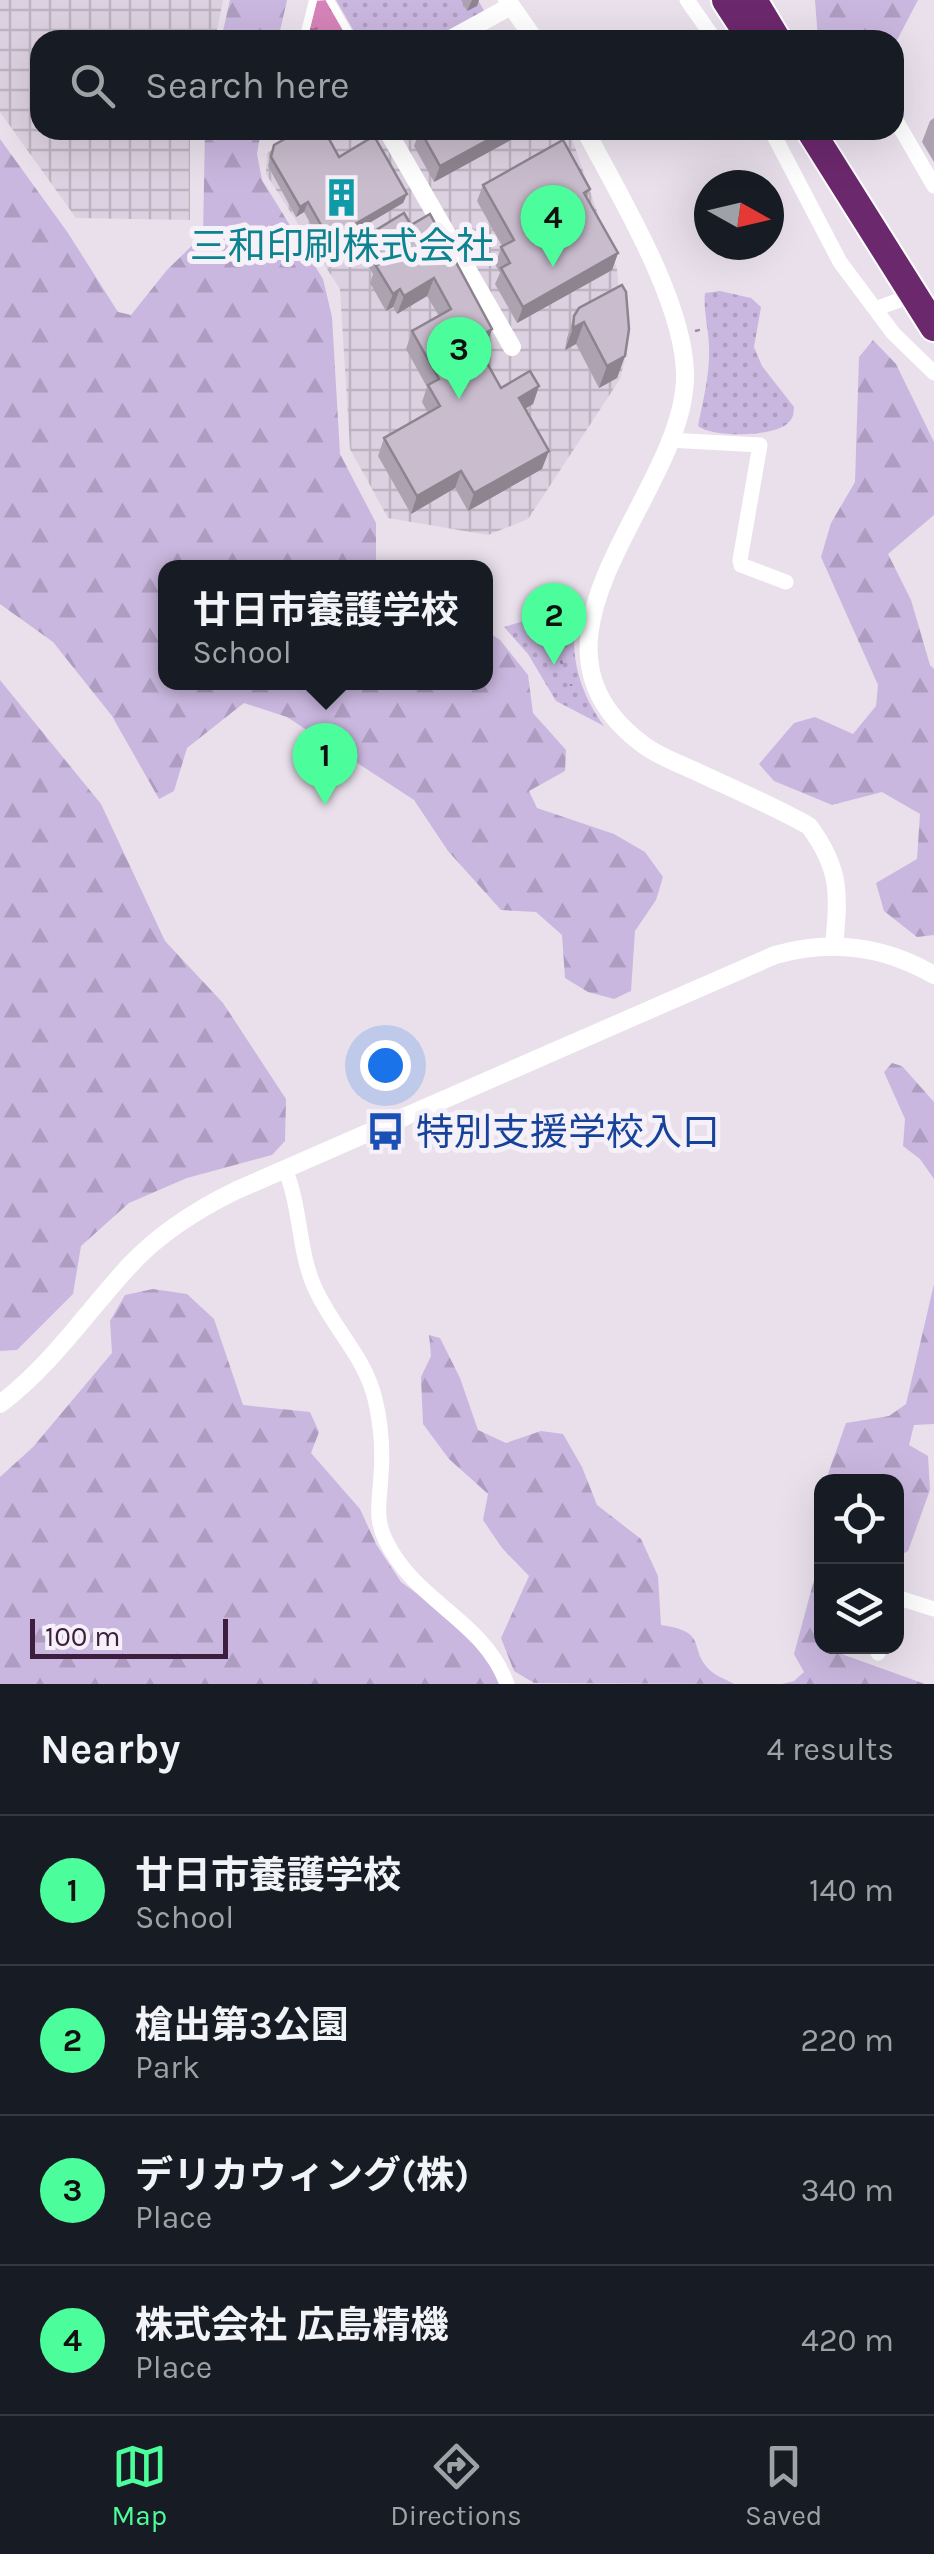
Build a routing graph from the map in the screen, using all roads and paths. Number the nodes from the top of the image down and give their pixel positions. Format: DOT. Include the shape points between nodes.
graph roads {
  1 [pos="313,0"];
  2 [pos="330,0"];
  3 [pos="688,0"];
  4 [pos="509,3"];
  5 [pos="738,12"];
  6 [pos="306,30"];
  7 [pos="347,30"];
  8 [pos="466,30"];
  9 [pos="528,30"];
  10 [pos="708,30"];
  11 [pos="763,30"];
  12 [pos="904,134"];
  13 [pos="393,140"];
  14 [pos="589,140"];
  15 [pos="776,140"];
  16 [pos="816,140"];
  17 [pos="839,140"];
  18 [pos="934,186"];
  19 [pos="934,291"];
  20 [pos="897,301"];
  21 [pos="874,309"];
  22 [pos="934,327"];
  23 [pos="708,328"];
  24 [pos="693,332"];
  25 [pos="512,347"];
  26 [pos="934,373"];
  27 [pos="669,440"];
  28 [pos="786,582"];
  29 [pos="551,659"];
  30 [pos="562,664"];
  31 [pos="834,946"];
  32 [pos="934,975"];
  33 [pos="285,1169"];
  34 [pos="0,1404"];
  35 [pos="904,1601"];
  36 [pos="934,1609"];
  37 [pos="507,1684"];
  1 -- 6 [label="lane"];
  2 -- 7 [label="lane"];
  3 -- 10 [label="street"];
  4 -- 8 [label="street"];
  4 -- 9 [label="street"];
  5 -- 11 [label="highway"];
  12 -- 18 [label="street"];
  13 -- 25 [label="street"];
  14 -- 27 [label="street" via="678,322 685,377"];
  15 -- 21 [label="street" via="840,262"];
  16 -- 22 [label="highway"];
  17 -- 19 [label="highway"];
  20 -- 21 [label="street"];
  21 -- 26 [label="street"];
  23 -- 24 [label="path"];
  27 -- 28 [label="street" via="760,446 740,560"];
  27 -- 31 [label="street" via="595,602 589,648 599,692 648,749 809,826 835,870"];
  29 -- 30 [label="path" via="560,657"];
  31 -- 32 [label="street" via="882,952"];
  31 -- 33 [label="street" via="758,961"];
  33 -- 34 [label="street" via="214,1201 151,1245 42,1369"];
  33 -- 37 [label="street" via="316,1292 374,1396 382,1438 378,1520 385,1540 406,1575 483,1644"];
  35 -- 36 [label="street"];
}
